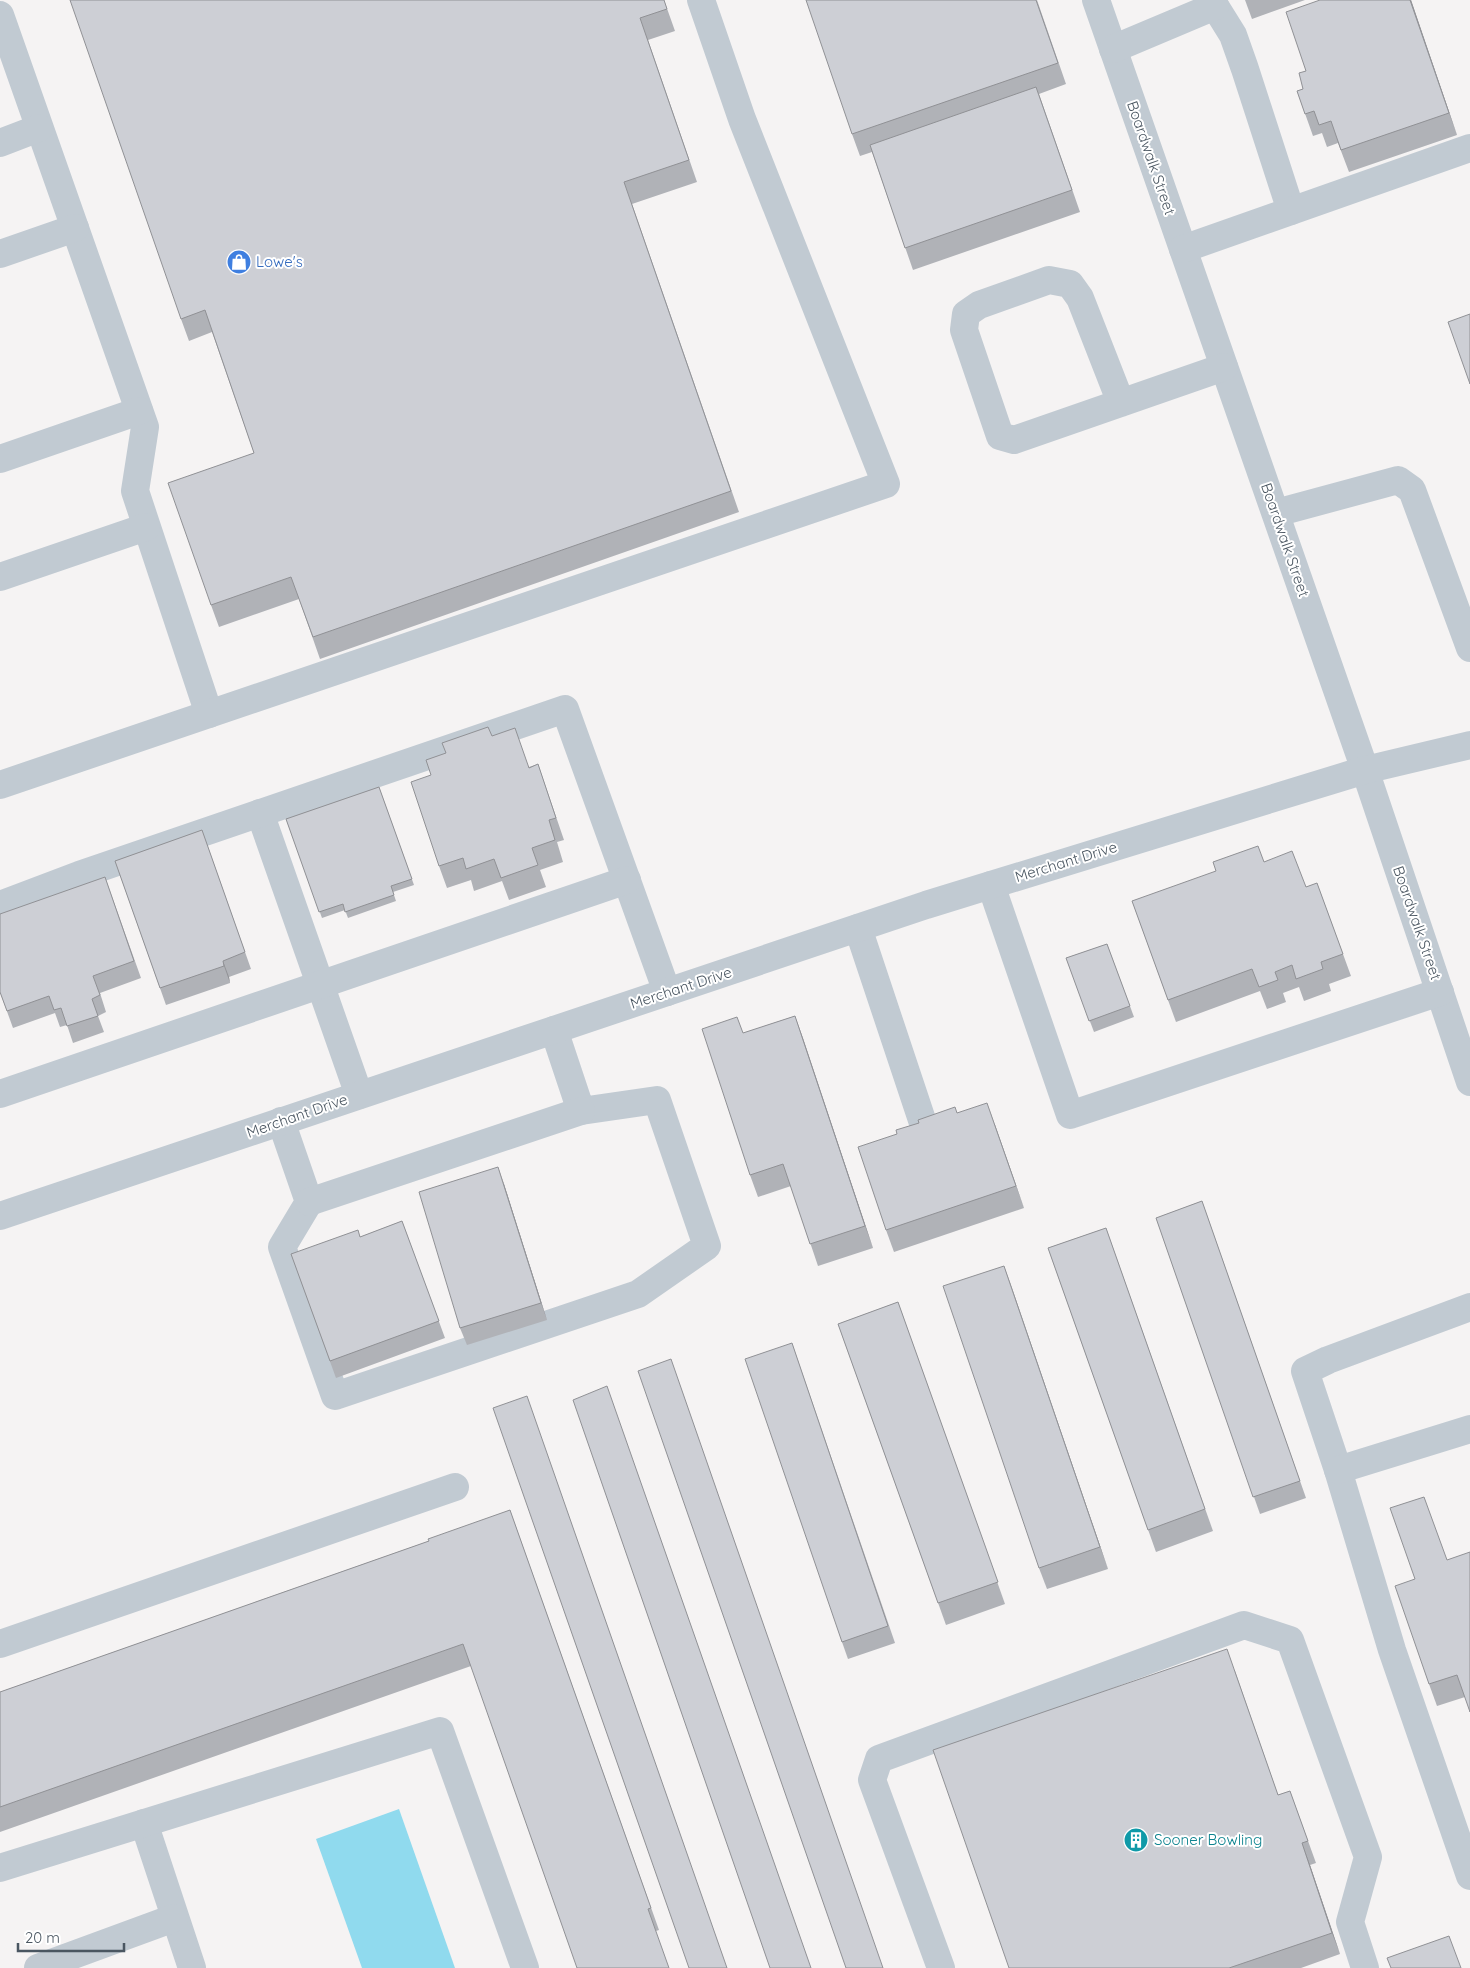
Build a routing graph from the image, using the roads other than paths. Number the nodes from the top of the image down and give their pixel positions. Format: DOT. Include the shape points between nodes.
graph roads {
  1 [pos="701,0"];
  2 [pos="1096,0"];
  3 [pos="1214,3"];
  4 [pos="2,28"];
  5 [pos="1113,49"];
  6 [pos="40,128"];
  7 [pos="0,143"];
  8 [pos="1470,148"];
  9 [pos="1291,211"];
  10 [pos="75,228"];
  11 [pos="1183,249"];
  12 [pos="0,254"];
  13 [pos="1224,367"];
  14 [pos="1121,403"];
  15 [pos="140,411"];
  16 [pos="0,459"];
  17 [pos="1276,513"];
  18 [pos="146,527"];
  19 [pos="0,577"];
  20 [pos="1470,648"];
  21 [pos="210,714"];
  22 [pos="1470,745"];
  23 [pos="1366,770"];
  24 [pos="0,785"];
  25 [pos="260,813"];
  26 [pos="627,880"];
  27 [pos="991,885"];
  28 [pos="0,905"];
  29 [pos="858,928"];
  30 [pos="320,985"];
  31 [pos="667,992"];
  32 [pos="1440,992"];
  33 [pos="554,1030"];
  34 [pos="1470,1082"];
  35 [pos="0,1094"];
  36 [pos="359,1095"];
  37 [pos="581,1111"];
  38 [pos="922,1120"];
  39 [pos="281,1121"];
  40 [pos="309,1202"];
  41 [pos="0,1216"];
  42 [pos="1470,1308"];
  43 [pos="1470,1429"];
  44 [pos="1338,1470"];
  45 [pos="454,1487"];
  46 [pos="0,1644"];
  47 [pos="144,1823"];
  48 [pos="0,1868"];
  49 [pos="1470,1876"];
  50 [pos="174,1918"];
  51 [pos="38,1968"];
  52 [pos="192,1968"];
  53 [pos="525,1968"];
  54 [pos="941,1968"];
  55 [pos="1365,1968"];
  1 -- 21 [label="street" via="742,119 886,484"];
  2 -- 5 [label="street, Boardwalk Street"];
  3 -- 5 [label="street"];
  3 -- 9 [label="street" via="1246,69"];
  4 -- 6 [label="street"];
  5 -- 11 [label="street, Boardwalk Street"];
  6 -- 7 [label="street"];
  6 -- 10 [label="street"];
  8 -- 9 [label="street"];
  9 -- 11 [label="street"];
  10 -- 12 [label="street"];
  10 -- 15 [label="street"];
  11 -- 13 [label="street, Boardwalk Street"];
  13 -- 14 [label="street"];
  13 -- 17 [label="street, Boardwalk Street"];
  14 -- 14 [label="street" via="1014,440 1000,436 964,330 966,314 979,305 1049,280 1070,284 1080,298"];
  15 -- 16 [label="street"];
  15 -- 18 [label="street" via="145,427 135,491"];
  17 -- 20 [label="street" via="1398,480 1412,490"];
  17 -- 23 [label="street, Boardwalk Street"];
  18 -- 19 [label="street"];
  18 -- 21 [label="street"];
  21 -- 24 [label="street"];
  22 -- 23 [label="street, Merchant Drive"];
  23 -- 27 [label="street, Merchant Drive"];
  23 -- 32 [label="street, Boardwalk Street"];
  25 -- 26 [label="street" via="565,709"];
  25 -- 28 [label="street"];
  25 -- 30 [label="street"];
  26 -- 30 [label="street"];
  26 -- 31 [label="street"];
  27 -- 29 [label="street, Merchant Drive"];
  27 -- 32 [label="street" via="1070,1115"];
  29 -- 31 [label="street, Merchant Drive"];
  29 -- 38 [label="street"];
  30 -- 35 [label="street"];
  30 -- 36 [label="street"];
  31 -- 33 [label="street, Merchant Drive"];
  32 -- 34 [label="street, Boardwalk Street"];
  33 -- 36 [label="street, Merchant Drive"];
  33 -- 37 [label="street"];
  36 -- 39 [label="street, Merchant Drive"];
  37 -- 40 [label="street"];
  37 -- 40 [label="street" via="657,1100 707,1246 638,1294 335,1396 282,1247"];
  39 -- 40 [label="street"];
  39 -- 41 [label="street, Merchant Drive"];
  42 -- 44 [label="street" via="1305,1371"];
  43 -- 44 [label="street"];
  44 -- 49 [label="street" via="1392,1650"];
  45 -- 46 [label="street"];
  47 -- 48 [label="street"];
  47 -- 50 [label="street"];
  47 -- 53 [label="street" via="440,1731"];
  50 -- 51 [label="street"];
  50 -- 52 [label="street"];
  54 -- 55 [label="street" via="872,1780 879,1759 1244,1625 1290,1640 1368,1856 1350,1922"];
}
